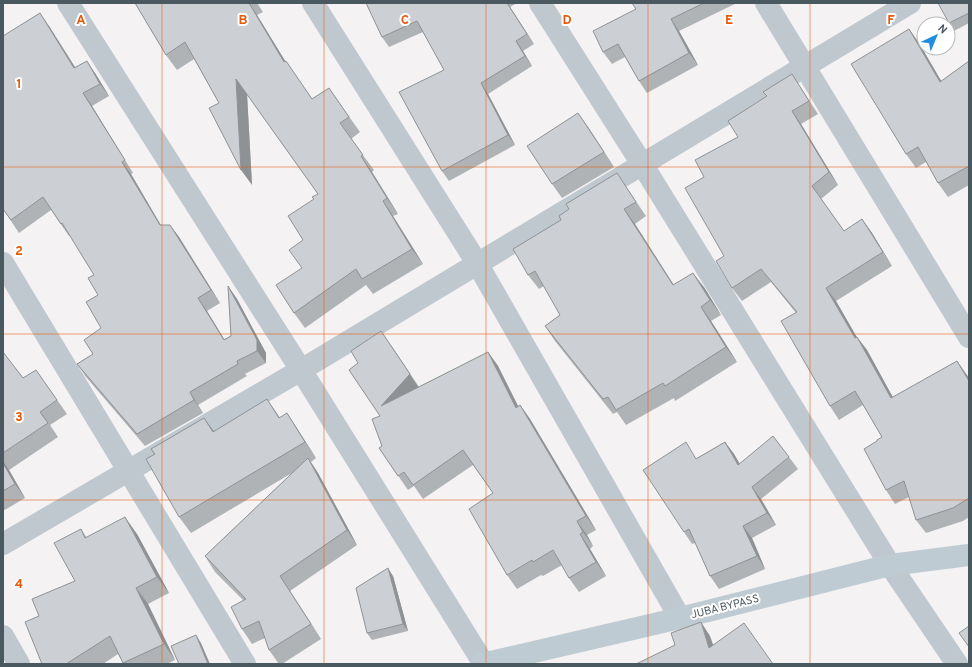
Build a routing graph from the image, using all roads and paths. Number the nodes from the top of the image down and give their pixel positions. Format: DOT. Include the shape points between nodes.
graph roads {
  1 [pos="68,3"];
  2 [pos="313,3"];
  3 [pos="540,3"];
  4 [pos="766,3"];
  5 [pos="910,3"];
  6 [pos="804,66"];
  7 [pos="642,164"];
  8 [pos="3,263"];
  9 [pos="477,263"];
  10 [pos="969,337"];
  11 [pos="301,370"];
  12 [pos="128,470"];
  13 [pos="3,544"];
  14 [pos="969,555"];
  15 [pos="890,566"];
  16 [pos="680,618"];
  17 [pos="3,636"];
  18 [pos="948,660"];
  19 [pos="20,664"];
  20 [pos="245,664"];
  21 [pos="484,664"];
  1 -- 11 [label="street"];
  2 -- 9 [label="street"];
  3 -- 7 [label="street"];
  4 -- 6 [label="street"];
  5 -- 6 [label="street"];
  6 -- 7 [label="street"];
  6 -- 10 [label="street"];
  7 -- 9 [label="street"];
  7 -- 15 [label="street"];
  8 -- 12 [label="street"];
  9 -- 11 [label="street"];
  9 -- 16 [label="street"];
  11 -- 12 [label="street"];
  11 -- 21 [label="street"];
  12 -- 13 [label="street"];
  12 -- 20 [label="street"];
  14 -- 15 [label="main road, JUBA BYPASS"];
  15 -- 16 [label="main road, JUBA BYPASS"];
  15 -- 18 [label="street"];
  16 -- 21 [label="main road, JUBA BYPASS"];
  17 -- 19 [label="street"];
}
